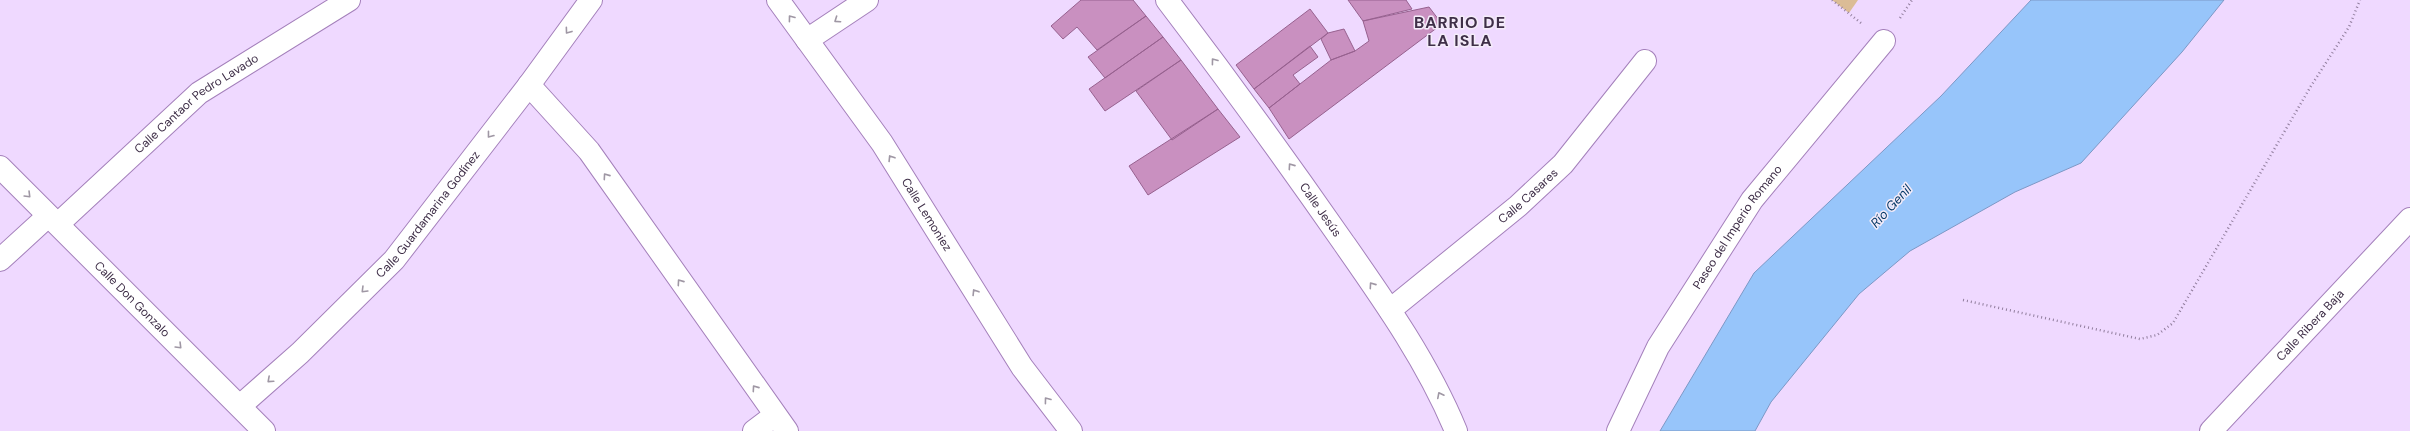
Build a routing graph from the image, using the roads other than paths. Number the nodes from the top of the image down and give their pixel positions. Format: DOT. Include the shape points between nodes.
graph roads {
  1 [pos="349,0"];
  2 [pos="591,0"];
  3 [pos="778,0"];
  4 [pos="867,0"];
  5 [pos="1167,0"];
  6 [pos="807,40"];
  7 [pos="1884,41"];
  8 [pos="1645,62"];
  9 [pos="529,85"];
  10 [pos="0,167"];
  11 [pos="2410,219"];
  12 [pos="53,220"];
  13 [pos="0,260"];
  14 [pos="1390,310"];
  15 [pos="240,406"];
  16 [pos="780,423"];
  17 [pos="264,431"];
  18 [pos="754,431"];
  19 [pos="1071,431"];
  20 [pos="1456,431"];
  21 [pos="1618,431"];
  22 [pos="2211,431"];
  1 -- 12 [label="street, Calle Cantaor Pedro Lavado" via="199,93"];
  2 -- 9 [label="street, Calle Guardamarina Godínez, one-way"];
  6 -- 3 [label="street, Calle Lemoniez, one-way"];
  4 -- 6 [label="street, one-way"];
  14 -- 5 [label="street, Calle Jesús, one-way" via="1265,129"];
  19 -- 6 [label="street, Calle Lemoniez, one-way" via="1022,367 882,143"];
  7 -- 21 [label="street, Paseo del Imperio Romano" via="1752,200 1658,347"];
  8 -- 14 [label="street, Calle Casares" via="1563,164 1518,206"];
  9 -- 15 [label="street, Calle Guardamarina Godínez, one-way" via="394,260 300,353"];
  16 -- 9 [label="street, one-way" via="589,151"];
  10 -- 12 [label="street, Calle Don Gonzalo, one-way"];
  11 -- 22 [label="street, Calle Ribera Baja"];
  12 -- 13 [label="street, Calle Cantaor Pedro Lavado"];
  12 -- 15 [label="street, Calle Don Gonzalo, one-way"];
  20 -- 14 [label="street, Calle Jesús, one-way" via="1442,396"];
  15 -- 17 [label="street, Calle Don Gonzalo"];
  16 -- 18 [label="street"];
}
